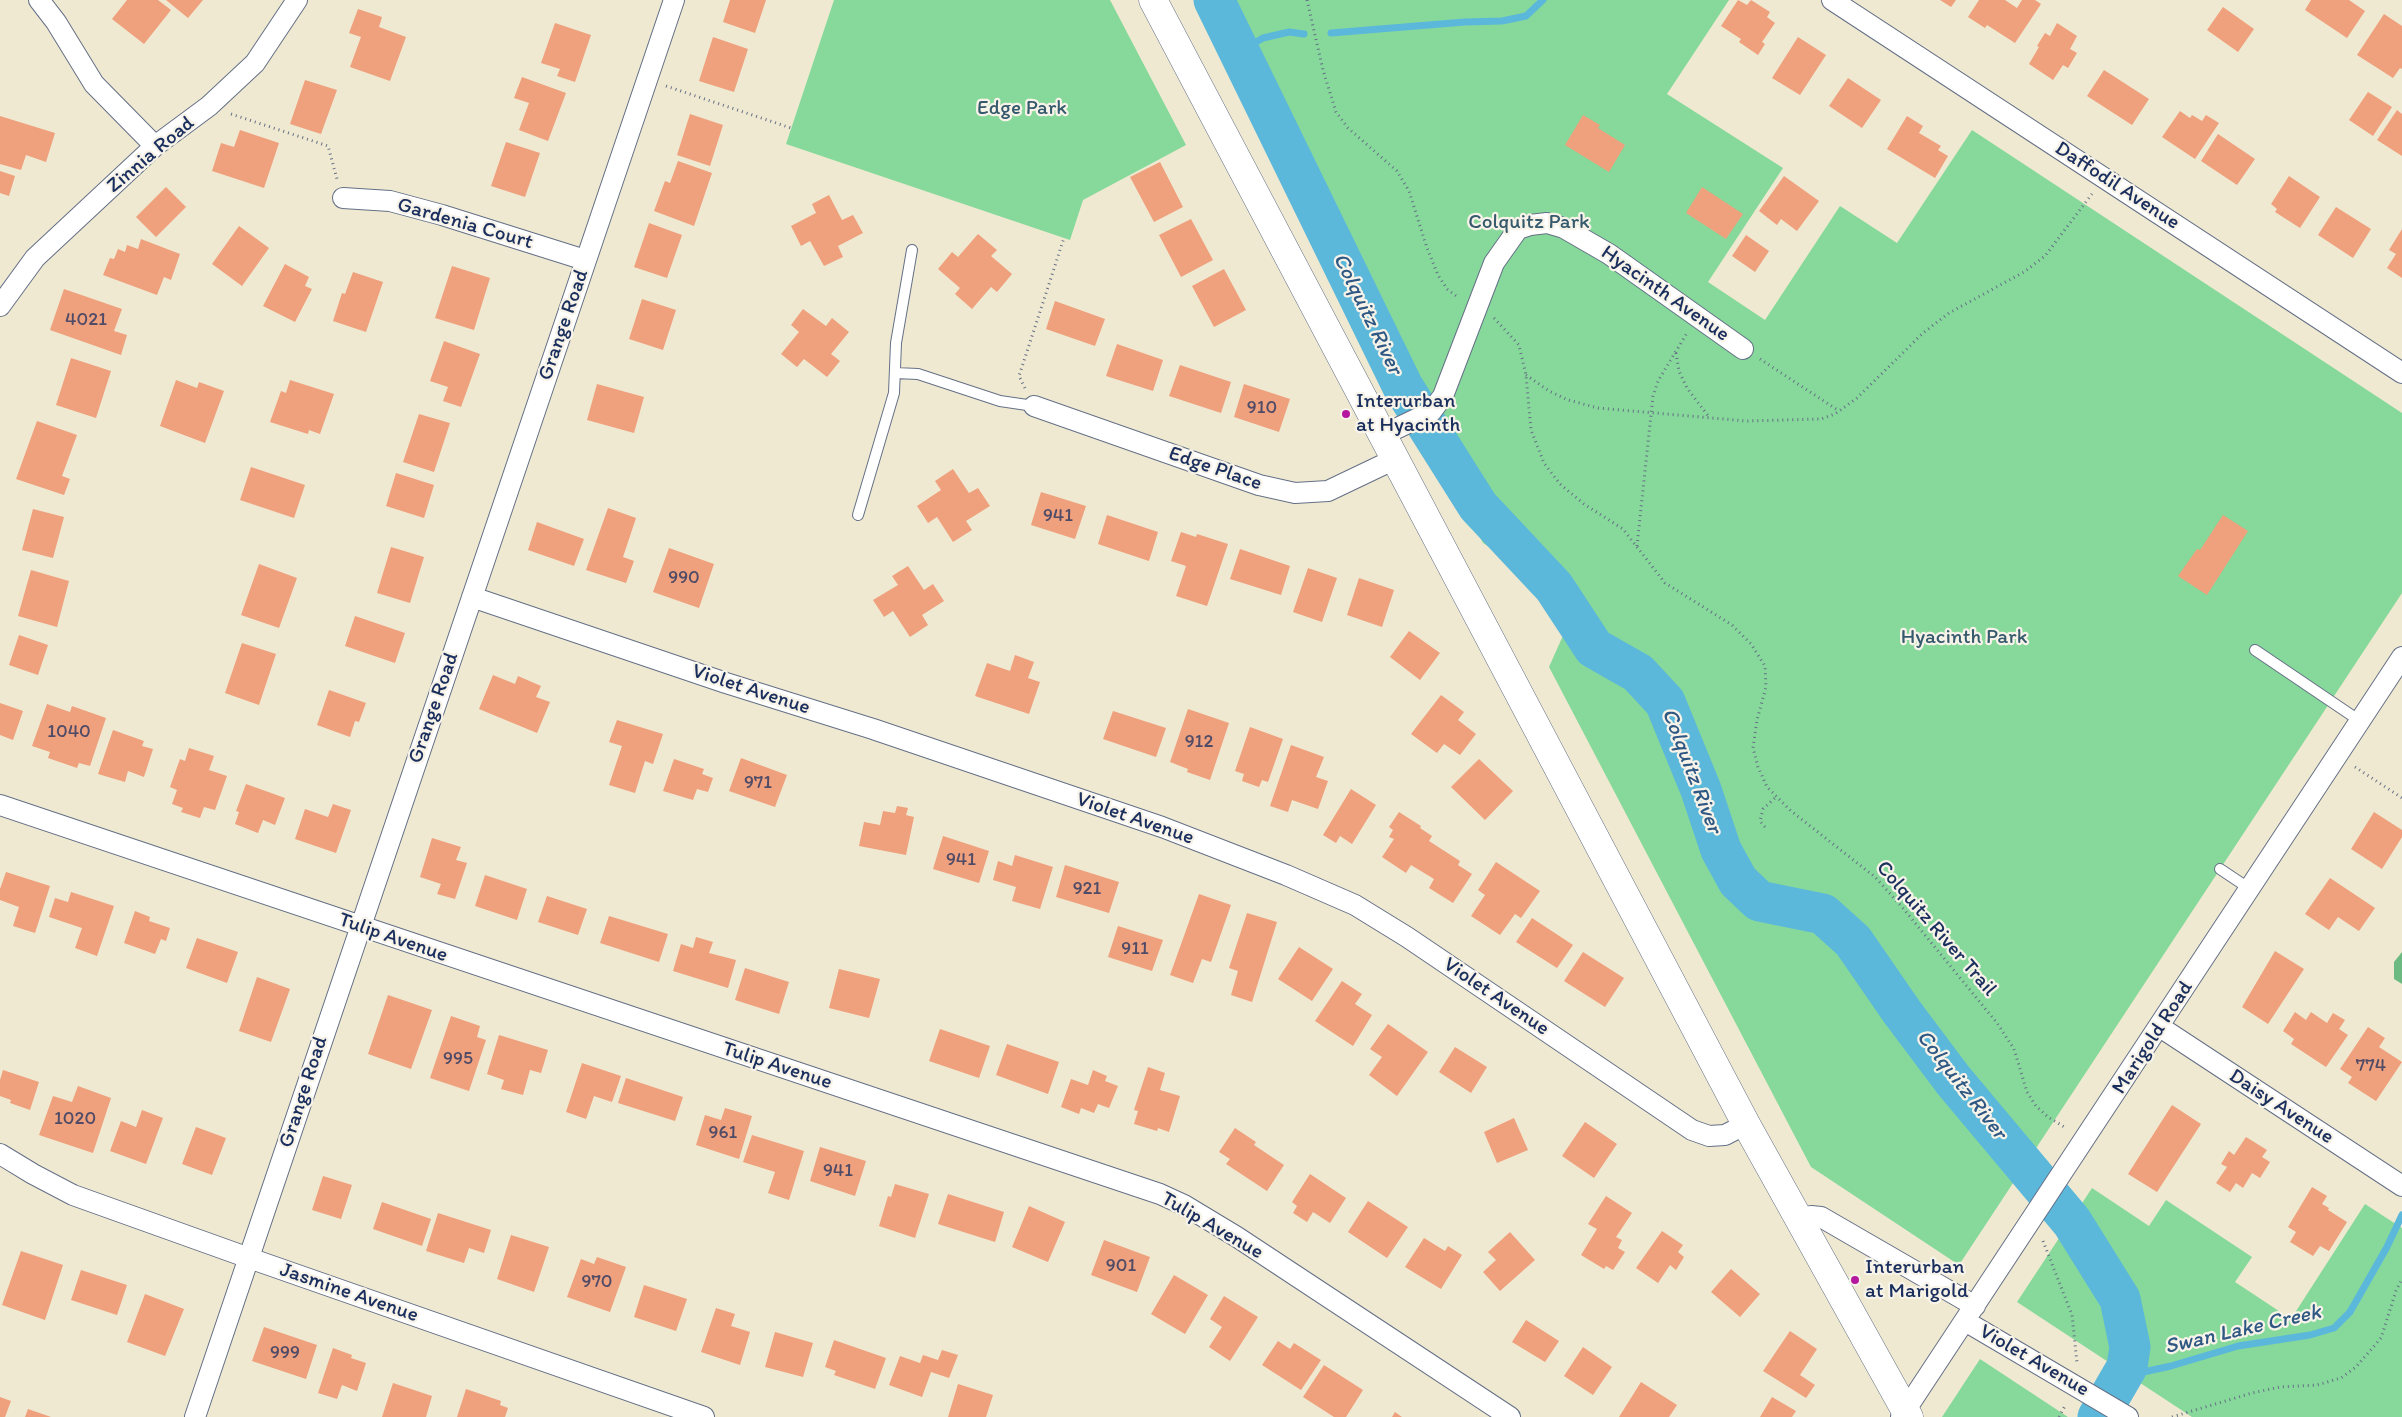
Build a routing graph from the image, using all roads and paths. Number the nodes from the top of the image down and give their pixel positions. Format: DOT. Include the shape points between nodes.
graph roads {
  1 [pos="39,0"];
  2 [pos="297,0"];
  3 [pos="674,0"];
  4 [pos="1153,0"];
  5 [pos="1307,0"];
  6 [pos="1832,0"];
  7 [pos="647,80"];
  8 [pos="210,106"];
  9 [pos="791,128"];
  10 [pos="155,146"];
  11 [pos="2104,178"];
  12 [pos="343,198"];
  13 [pos="1064,238"];
  14 [pos="912,250"];
  15 [pos="585,260"];
  16 [pos="0,306"];
  17 [pos="1478,308"];
  18 [pos="1698,316"];
  19 [pos="1744,348"];
  20 [pos="1676,352"];
  21 [pos="895,373"];
  22 [pos="2402,373"];
  23 [pos="1526,374"];
  24 [pos="1034,406"];
  25 [pos="1839,411"];
  26 [pos="1651,413"];
  27 [pos="1709,418"];
  28 [pos="1383,435"];
  29 [pos="1395,458"];
  30 [pos="858,515"];
  31 [pos="1637,546"];
  32 [pos="472,597"];
  33 [pos="2255,650"];
  34 [pos="2402,657"];
  35 [pos="2360,721"];
  36 [pos="2337,756"];
  37 [pos="1776,796"];
  38 [pos="2402,798"];
  39 [pos="0,805"];
  40 [pos="1765,827"];
  41 [pos="2220,869"];
  42 [pos="2250,889"];
  43 [pos="359,927"];
  44 [pos="2160,1027"];
  45 [pos="1746,1124"];
  46 [pos="2086,1139"];
  47 [pos="0,1154"];
  48 [pos="2402,1186"];
  49 [pos="1799,1223"];
  50 [pos="2041,1235"];
  51 [pos="249,1258"];
  52 [pos="2402,1279"];
  53 [pos="1970,1313"];
  54 [pos="2076,1385"];
  55 [pos="2122,1413"];
  56 [pos="1905,1415"];
  57 [pos="196,1417"];
  58 [pos="704,1417"];
  59 [pos="1510,1417"];
  60 [pos="2172,1417"];
  1 -- 10 [label="street" via="94,84"];
  2 -- 8 [label="street, Zinnia Road" via="255,62"];
  3 -- 7 [label="street, Grange Road"];
  4 -- 28 [label="main road"];
  5 -- 17 [label="path, Colquitz River Trail" via="1336,112 1348,128 1397,171 1409,191 1438,275 1447,289"];
  6 -- 11 [label="street, Daffodil Avenue"];
  7 -- 9 [label="path"];
  7 -- 15 [label="street, Grange Road"];
  8 -- 10 [label="street, Zinnia Road"];
  8 -- 12 [label="path" via="328,146"];
  10 -- 16 [label="street, Zinnia Road" via="35,258"];
  11 -- 22 [label="street, Daffodil Avenue"];
  11 -- 25 [label="path" via="2045,256 2024,272 1949,313"];
  12 -- 15 [label="street, Gardenia Court" via="390,201"];
  13 -- 24 [label="path" via="1019,376"];
  14 -- 21 [label="lane" via="896,343"];
  15 -- 32 [label="street, Grange Road"];
  17 -- 18 [label="street, Hyacinth Avenue" via="1494,263 1506,243 1518,230 1530,224 1547,223 1564,228 1609,254"];
  17 -- 23 [label="path, Colquitz River Trail" via="1502,325 1519,345"];
  17 -- 28 [label="street, Hyacinth Avenue" via="1443,396 1423,416"];
  18 -- 19 [label="street, Hyacinth Avenue"];
  18 -- 20 [label="path"];
  19 -- 25 [label="path"];
  20 -- 26 [label="path" via="1658,381"];
  20 -- 27 [label="path" via="1679,371 1687,388"];
  21 -- 24 [label="lane" via="918,374 1000,400"];
  21 -- 30 [label="lane" via="894,393"];
  23 -- 26 [label="path" via="1568,400 1598,408"];
  23 -- 31 [label="path, Colquitz River Trail" via="1531,430 1544,463 1560,484 1623,529"];
  24 -- 29 [label="street, Edge Place" via="1259,485 1295,493 1328,491"];
  25 -- 27 [label="path" via="1821,419 1795,421"];
  26 -- 27 [label="path"];
  26 -- 31 [label="path"];
  28 -- 29 [label="main road"];
  29 -- 45 [label="main road"];
  31 -- 37 [label="path, Colquitz River Trail" via="1664,582 1732,626 1751,644 1764,666 1766,687 1753,748 1767,787"];
  32 -- 43 [label="street, Grange Road"];
  32 -- 45 [label="street, Violet Avenue" via="726,683 911,741 1162,827 1286,874 1355,905 1407,937 1692,1130 1709,1136 1725,1135"];
  33 -- 35 [label="lane"];
  34 -- 35 [label="street, Marigold Road"];
  35 -- 36 [label="street, Marigold Road"];
  36 -- 38 [label="path"];
  36 -- 42 [label="street, Marigold Road"];
  37 -- 40 [label="path" via="1762,809 1760,821"];
  37 -- 46 [label="path, Colquitz River Trail" via="1874,877 1902,907 1997,1023 2014,1049 2027,1092 2036,1106 2048,1117"];
  39 -- 43 [label="street, Tulip Avenue"];
  41 -- 42 [label="lane"];
  42 -- 44 [label="street, Marigold Road"];
  43 -- 51 [label="street, Grange Road"];
  43 -- 59 [label="street, Tulip Avenue" via="1160,1194 1237,1237"];
  44 -- 46 [label="street, Marigold Road"];
  44 -- 48 [label="street, Daisy Avenue"];
  45 -- 49 [label="main road"];
  46 -- 53 [label="street, Marigold Road"];
  47 -- 51 [label="street, Jasmine Avenue" via="73,1195"];
  49 -- 53 [label="street, Violet Avenue" via="1811,1216 1821,1217"];
  49 -- 56 [label="main road"];
  50 -- 54 [label="path" via="2072,1315 2078,1368"];
  51 -- 57 [label="street, Grange Road"];
  51 -- 58 [label="street, Jasmine Avenue"];
  52 -- 60 [label="path" via="2381,1338 2356,1367 2341,1378 2317,1386 2280,1387 2252,1393"];
  53 -- 54 [label="street, Violet Avenue"];
  53 -- 56 [label="street, Marigold Road"];
  54 -- 55 [label="street, Violet Avenue"];
}
